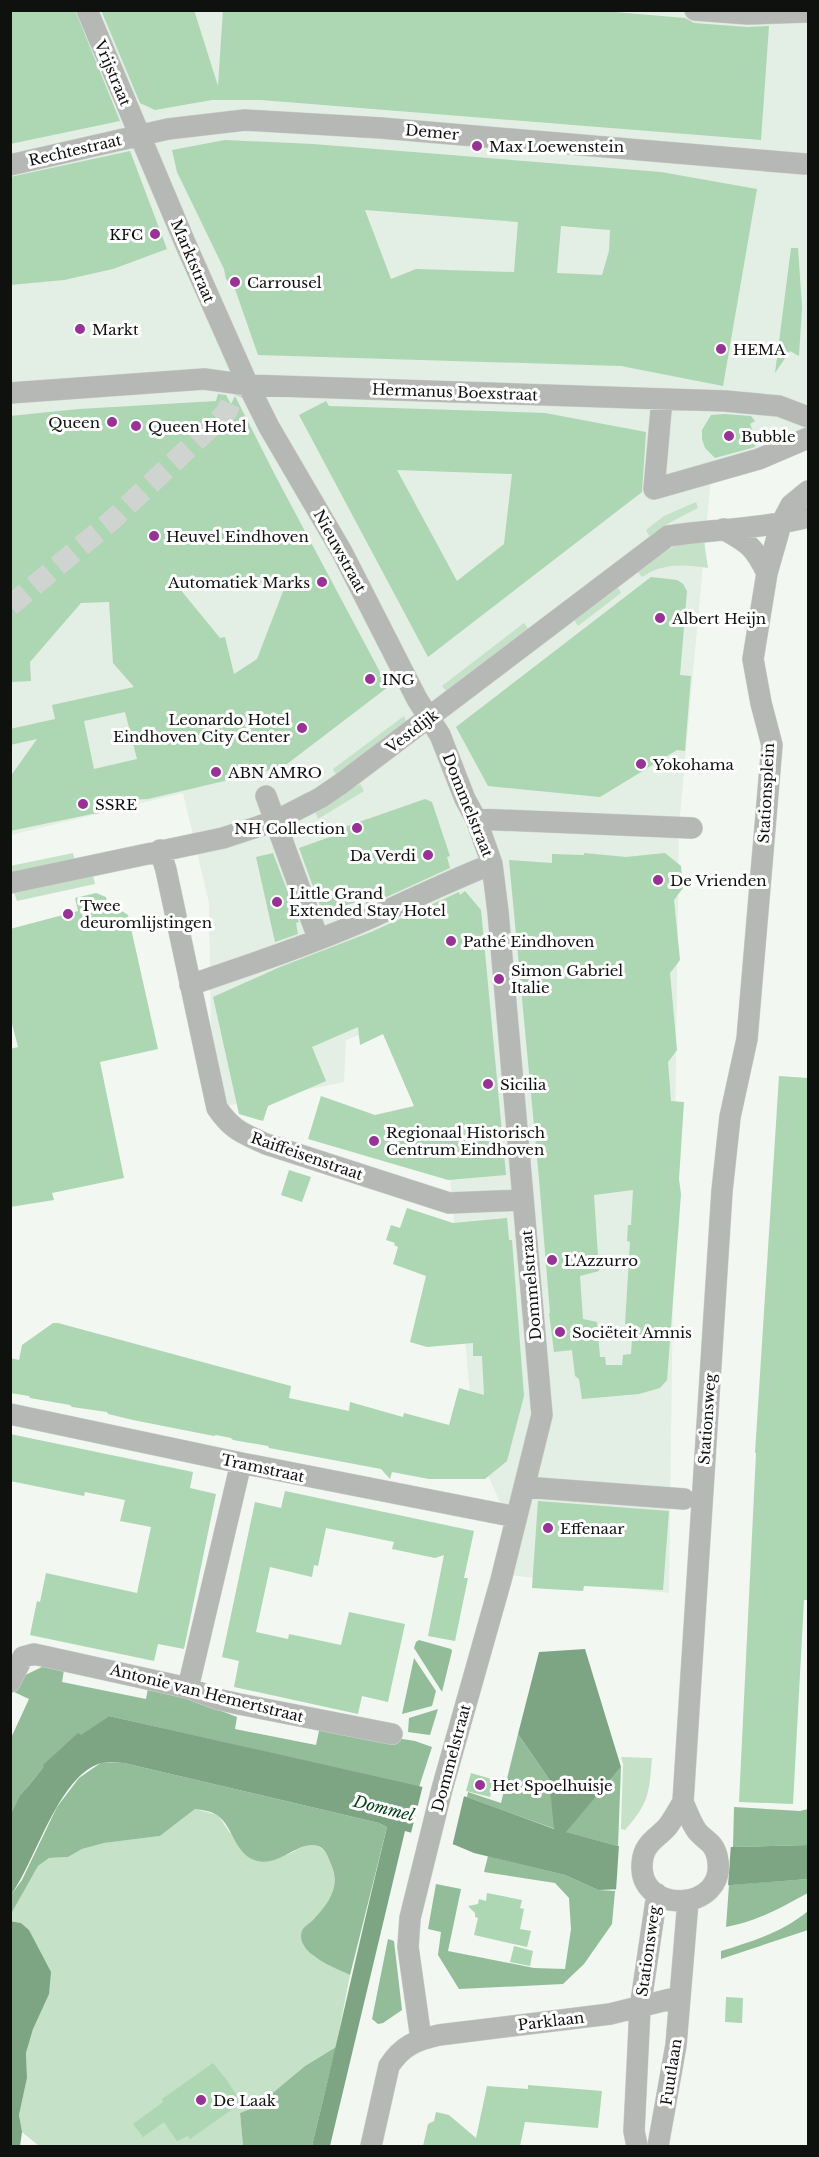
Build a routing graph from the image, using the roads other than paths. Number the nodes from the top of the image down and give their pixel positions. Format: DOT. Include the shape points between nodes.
graph roads {
  1 [pos="87,10"];
  2 [pos="695,10"];
  3 [pos="808,12"];
  4 [pos="140,135"];
  5 [pos="805,164"];
  6 [pos="10,165"];
  7 [pos="242,389"];
  8 [pos="10,393"];
  9 [pos="662,399"];
  10 [pos="808,417"];
  11 [pos="808,438"];
  12 [pos="808,491"];
  13 [pos="808,517"];
  14 [pos="781,524"];
  15 [pos="722,528"];
  16 [pos="767,573"];
  17 [pos="429,717"];
  18 [pos="266,796"];
  19 [pos="476,819"];
  20 [pos="275,821"];
  21 [pos="692,828"];
  22 [pos="160,850"];
  23 [pos="492,864"];
  24 [pos="10,883"];
  25 [pos="318,938"];
  26 [pos="190,985"];
  27 [pos="747,1039"];
  28 [pos="523,1200"];
  29 [pos="10,1414"];
  30 [pos="241,1463"];
  31 [pos="524,1487"];
  32 [pos="677,1499"];
  33 [pos="516,1517"];
  34 [pos="10,1682"];
  35 [pos="188,1688"];
  36 [pos="392,1734"];
  37 [pos="683,1802"];
  38 [pos="654,1892"];
  39 [pos="688,1901"];
  40 [pos="679,1997"];
  41 [pos="640,2008"];
  42 [pos="421,2039"];
  43 [pos="371,2146"];
  44 [pos="636,2146"];
  45 [pos="658,2146"];
  1 -- 4 [label="street, Vrijstraat"];
  2 -- 3 [label="street" via="748,14"];
  4 -- 5 [label="street, Demer" via="245,120"];
  4 -- 6 [label="street, Rechtestraat"];
  4 -- 7 [label="street, Marktstraat"];
  7 -- 8 [label="street" via="204,379"];
  7 -- 9 [label="street, Hermanus Boexstraat"];
  7 -- 17 [label="street, Nieuwstraat" via="269,427 342,552"];
  9 -- 10 [label="street, Hermanus Boexstraat" via="779,406"];
  9 -- 11 [label="street" via="654,489 759,459"];
  12 -- 14 [label="street, Stationsplein" via="791,505"];
  13 -- 14 [label="street, Vestdijk"];
  14 -- 15 [label="street, Vestdijk"];
  14 -- 16 [label="street, Stationsplein"];
  15 -- 16 [label="street" via="757,552"];
  15 -- 17 [label="street, Vestdijk" via="668,536"];
  16 -- 27 [label="street, Stationsplein" via="753,659 772,745"];
  17 -- 19 [label="street, Dommelstraat"];
  17 -- 20 [label="street, Vestdijk" via="335,788"];
  18 -- 20 [label="street"];
  19 -- 21 [label="street"];
  19 -- 23 [label="street, Dommelstraat"];
  20 -- 22 [label="street, Vestdijk" via="223,838"];
  20 -- 25 [label="street"];
  22 -- 24 [label="street, Vestdijk"];
  22 -- 26 [label="street, Raiffeisenstraat"];
  23 -- 25 [label="street"];
  23 -- 28 [label="street, Dommelstraat"];
  25 -- 26 [label="street"];
  26 -- 28 [label="street, Raiffeisenstraat" via="217,1108 227,1124 239,1132 449,1203"];
  27 -- 37 [label="street, Stationsweg" via="730,1117 722,1191"];
  28 -- 31 [label="street, Dommelstraat" via="542,1414"];
  29 -- 30 [label="street, Tramstraat"];
  30 -- 33 [label="street, Tramstraat"];
  30 -- 35 [label="street"];
  31 -- 32 [label="street"];
  31 -- 33 [label="street, Dommelstraat"];
  33 -- 42 [label="street, Dommelstraat" via="410,1918 408,1947"];
  34 -- 35 [label="street, Antonie van Hemertstraat" via="23,1657 34,1654"];
  35 -- 36 [label="street, Antonie van Hemertstraat" via="239,1704"];
  37 -- 38 [label="street, Stationsweg" via="668,1826 647,1845 643,1857 645,1880"];
  37 -- 39 [label="street, Stationsweg" via="696,1829 711,1843 718,1862 710,1887"];
  38 -- 39 [label="street, Stationsweg" via="671,1901"];
  38 -- 41 [label="street, Stationsweg"];
  39 -- 40 [label="street"];
  40 -- 41 [label="street, Parklaan"];
  40 -- 45 [label="street, Fuutlaan" via="676,2045"];
  41 -- 42 [label="street, Parklaan"];
  41 -- 44 [label="street, Fuutlaan"];
  42 -- 43 [label="street, Parklaan" via="402,2050 389,2066"];
}
